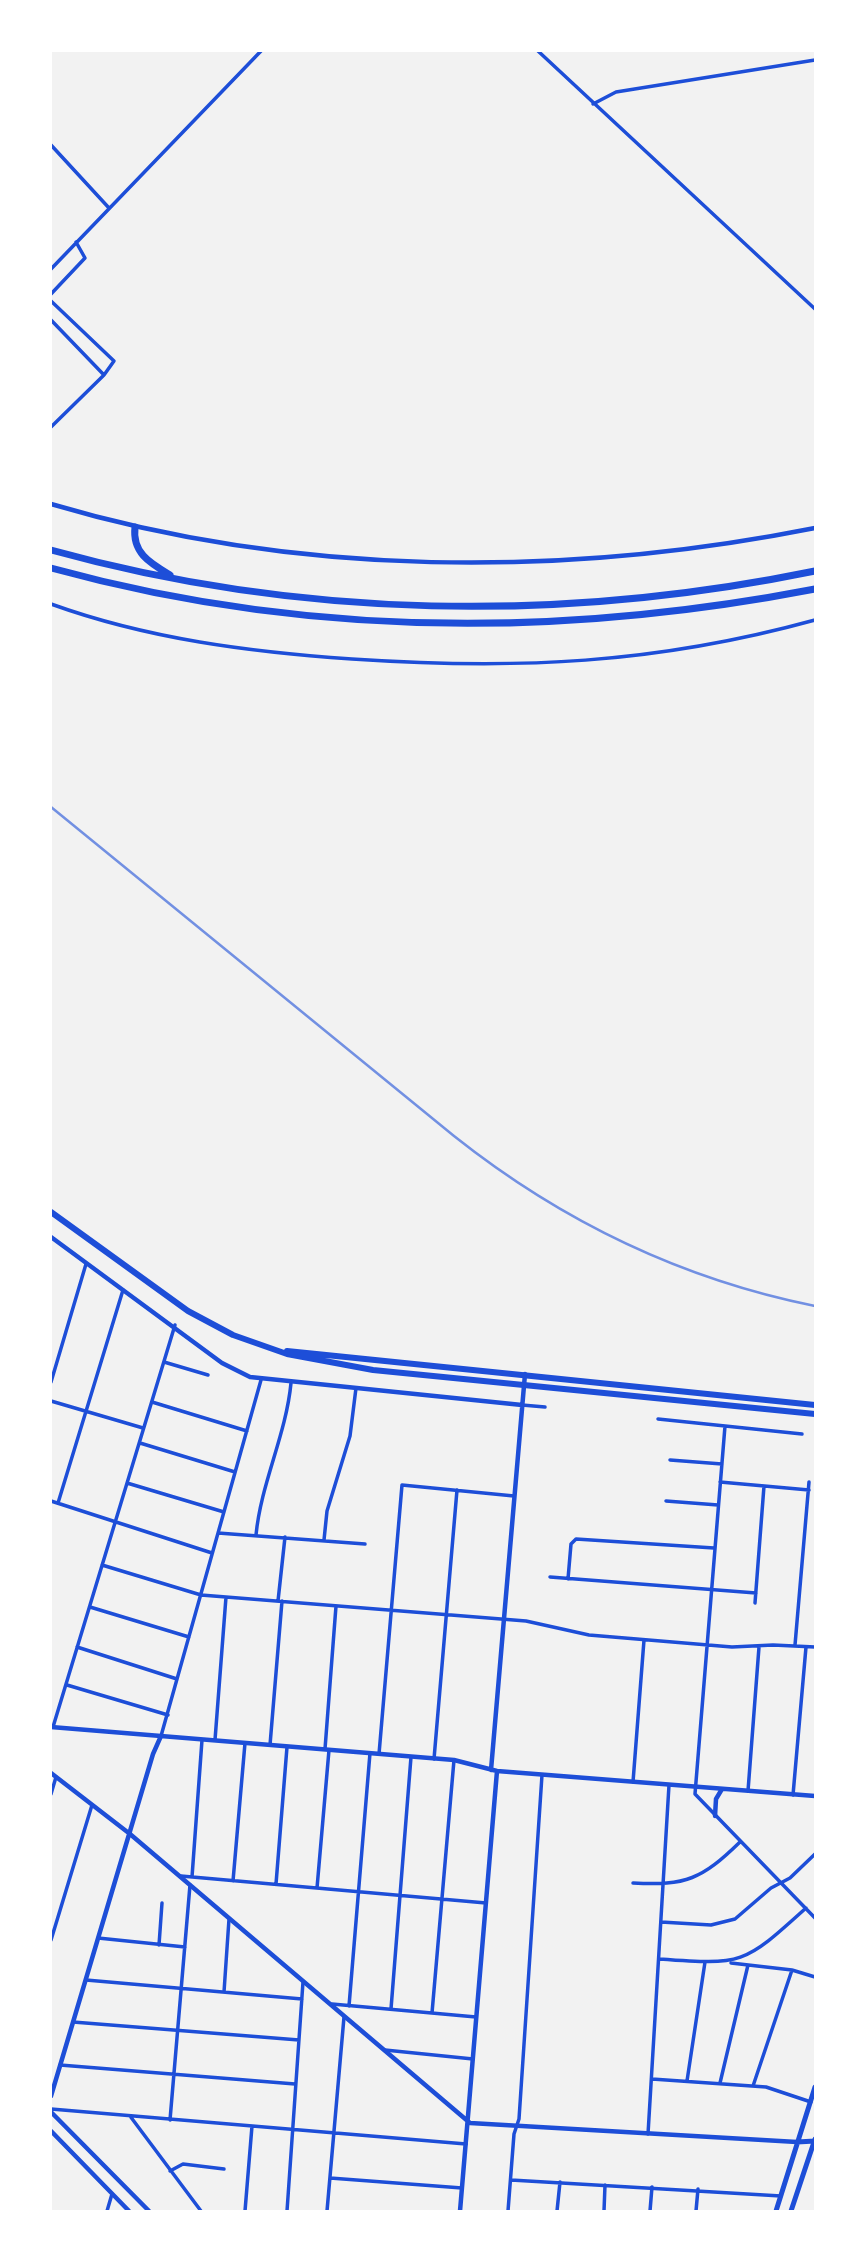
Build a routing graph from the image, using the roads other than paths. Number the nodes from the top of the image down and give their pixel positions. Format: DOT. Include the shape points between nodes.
graph roads {
  1 [pos="260,51"];
  2 [pos="538,51"];
  3 [pos="815,60"];
  4 [pos="593,104"];
  5 [pos="51,145"];
  6 [pos="109,209"];
  7 [pos="76,242"];
  8 [pos="51,269"];
  9 [pos="51,294"];
  10 [pos="51,301"];
  11 [pos="815,309"];
  12 [pos="51,320"];
  13 [pos="104,374"];
  14 [pos="51,426"];
  15 [pos="51,504"];
  16 [pos="135,527"];
  17 [pos="815,528"];
  18 [pos="51,550"];
  19 [pos="51,568"];
  20 [pos="815,571"];
  21 [pos="177,579"];
  22 [pos="815,589"];
  23 [pos="51,604"];
  24 [pos="815,621"];
  25 [pos="51,1212"];
  26 [pos="51,1237"];
  27 [pos="86,1263"];
  28 [pos="123,1290"];
  29 [pos="175,1325"];
  30 [pos="267,1349"];
  31 [pos="164,1362"];
  32 [pos="525,1374"];
  33 [pos="208,1375"];
  34 [pos="261,1380"];
  35 [pos="51,1382"];
  36 [pos="290,1382"];
  37 [pos="524,1386"];
  38 [pos="356,1388"];
  39 [pos="51,1401"];
  40 [pos="152,1402"];
  41 [pos="522,1405"];
  42 [pos="815,1405"];
  43 [pos="545,1407"];
  44 [pos="86,1412"];
  45 [pos="815,1414"];
  46 [pos="658,1419"];
  47 [pos="725,1426"];
  48 [pos="144,1429"];
  49 [pos="247,1431"];
  50 [pos="802,1434"];
  51 [pos="139,1442"];
  52 [pos="670,1460"];
  53 [pos="722,1464"];
  54 [pos="235,1472"];
  55 [pos="720,1482"];
  56 [pos="809,1482"];
  57 [pos="127,1483"];
  58 [pos="764,1486"];
  59 [pos="457,1490"];
  60 [pos="809,1490"];
  61 [pos="514,1496"];
  62 [pos="51,1501"];
  63 [pos="666,1501"];
  64 [pos="58,1503"];
  65 [pos="718,1505"];
  66 [pos="807,1505"];
  67 [pos="815,1506"];
  68 [pos="224,1512"];
  69 [pos="116,1522"];
  70 [pos="218,1533"];
  71 [pos="256,1535"];
  72 [pos="285,1537"];
  73 [pos="324,1540"];
  74 [pos="365,1544"];
  75 [pos="714,1548"];
  76 [pos="212,1553"];
  77 [pos="102,1565"];
  78 [pos="550,1577"];
  79 [pos="568,1579"];
  80 [pos="711,1590"];
  81 [pos="756,1593"];
  82 [pos="201,1595"];
  83 [pos="226,1597"];
  84 [pos="280,1601"];
  85 [pos="755,1602"];
  86 [pos="336,1606"];
  87 [pos="90,1607"];
  88 [pos="391,1610"];
  89 [pos="446,1615"];
  90 [pos="504,1619"];
  91 [pos="189,1637"];
  92 [pos="644,1640"];
  93 [pos="706,1645"];
  94 [pos="795,1645"];
  95 [pos="759,1646"];
  96 [pos="806,1646"];
  97 [pos="78,1647"];
  98 [pos="815,1647"];
  99 [pos="177,1679"];
  100 [pos="67,1685"];
  101 [pos="167,1715"];
  102 [pos="52,1727"];
  103 [pos="161,1736"];
  104 [pos="202,1739"];
  105 [pos="215,1740"];
  106 [pos="245,1743"];
  107 [pos="270,1745"];
  108 [pos="287,1746"];
  109 [pos="327,1750"];
  110 [pos="370,1753"];
  111 [pos="379,1754"];
  112 [pos="411,1757"];
  113 [pos="434,1759"];
  114 [pos="454,1760"];
  115 [pos="494,1770"];
  116 [pos="53,1775"];
  117 [pos="542,1775"];
  118 [pos="632,1782"];
  119 [pos="669,1785"];
  120 [pos="694,1787"];
  121 [pos="723,1789"];
  122 [pos="748,1791"];
  123 [pos="51,1794"];
  124 [pos="793,1795"];
  125 [pos="815,1797"];
  126 [pos="92,1804"];
  127 [pos="715,1816"];
  128 [pos="130,1834"];
  129 [pos="740,1842"];
  130 [pos="815,1854"];
  131 [pos="178,1876"];
  132 [pos="192,1877"];
  133 [pos="233,1881"];
  134 [pos="632,1883"];
  135 [pos="781,1883"];
  136 [pos="276,1884"];
  137 [pos="190,1885"];
  138 [pos="663,1885"];
  139 [pos="317,1888"];
  140 [pos="359,1892"];
  141 [pos="400,1895"];
  142 [pos="442,1899"];
  143 [pos="162,1903"];
  144 [pos="486,1903"];
  145 [pos="806,1908"];
  146 [pos="815,1918"];
  147 [pos="229,1919"];
  148 [pos="661,1923"];
  149 [pos="98,1938"];
  150 [pos="51,1940"];
  151 [pos="159,1945"];
  152 [pos="185,1947"];
  153 [pos="659,1959"];
  154 [pos="705,1962"];
  155 [pos="722,1963"];
  156 [pos="748,1965"];
  157 [pos="792,1970"];
  158 [pos="815,1977"];
  159 [pos="86,1980"];
  160 [pos="303,1982"];
  161 [pos="181,1989"];
  162 [pos="223,1992"];
  163 [pos="302,1999"];
  164 [pos="329,2004"];
  165 [pos="349,2006"];
  166 [pos="391,2010"];
  167 [pos="432,2013"];
  168 [pos="344,2017"];
  169 [pos="476,2017"];
  170 [pos="73,2022"];
  171 [pos="178,2030"];
  172 [pos="299,2040"];
  173 [pos="383,2049"];
  174 [pos="473,2059"];
  175 [pos="60,2065"];
  176 [pos="174,2074"];
  177 [pos="652,2079"];
  178 [pos="687,2081"];
  179 [pos="720,2083"];
  180 [pos="295,2084"];
  181 [pos="753,2085"];
  182 [pos="815,2087"];
  183 [pos="51,2096"];
  184 [pos="811,2102"];
  185 [pos="51,2111"];
  186 [pos="130,2116"];
  187 [pos="170,2120"];
  188 [pos="468,2121"];
  189 [pos="252,2126"];
  190 [pos="517,2127"];
  191 [pos="292,2130"];
  192 [pos="51,2131"];
  193 [pos="334,2133"];
  194 [pos="648,2134"];
  195 [pos="815,2141"];
  196 [pos="797,2142"];
  197 [pos="466,2144"];
  198 [pos="224,2169"];
  199 [pos="170,2171"];
  200 [pos="330,2178"];
  201 [pos="511,2180"];
  202 [pos="559,2182"];
  203 [pos="605,2185"];
  204 [pos="652,2187"];
  205 [pos="462,2188"];
  206 [pos="698,2189"];
  207 [pos="112,2194"];
  208 [pos="781,2196"];
  209 [pos="107,2211"];
  210 [pos="129,2211"];
  211 [pos="149,2211"];
  212 [pos="201,2211"];
  213 [pos="245,2211"];
  214 [pos="287,2211"];
  215 [pos="327,2211"];
  216 [pos="460,2211"];
  217 [pos="508,2211"];
  218 [pos="557,2211"];
  219 [pos="604,2211"];
  220 [pos="650,2211"];
  221 [pos="696,2211"];
  222 [pos="776,2211"];
  223 [pos="791,2211"];
  1 -- 6 [label="street"];
  2 -- 4 [label="street"];
  3 -- 4 [label="street" via="616,93"];
  4 -- 11 [label="street"];
  5 -- 6 [label="street"];
  6 -- 7 [label="street"];
  7 -- 8 [label="street"];
  7 -- 9 [label="street" via="85,258"];
  10 -- 13 [label="street" via="114,361"];
  12 -- 13 [label="street"];
  13 -- 14 [label="street"];
  15 -- 16 [label="street"];
  16 -- 17 [label="street" via="307,554 476,563 640,554"];
  16 -- 21 [label="highway" via="135,544 143,557"];
  18 -- 21 [label="highway"];
  19 -- 22 [label="highway" via="212,604 411,624 604,619"];
  20 -- 21 [label="highway" via="654,597 511,607 324,600"];
  23 -- 24 [label="street" via="118,625 233,648 453,666 621,658"];
  25 -- 30 [label="main road" via="188,1311"];
  26 -- 27 [label="street"];
  27 -- 28 [label="street"];
  27 -- 35 [label="street"];
  28 -- 29 [label="street"];
  28 -- 44 [label="street"];
  29 -- 31 [label="street"];
  29 -- 34 [label="street" via="231,1369"];
  30 -- 32 [label="main road"];
  30 -- 37 [label="main road" via="352,1368"];
  31 -- 33 [label="street"];
  31 -- 40 [label="street"];
  32 -- 37 [label="street"];
  32 -- 42 [label="main road"];
  34 -- 36 [label="street"];
  34 -- 49 [label="street"];
  36 -- 38 [label="street"];
  36 -- 71 [label="street" via="286,1422 260,1504"];
  37 -- 41 [label="street"];
  37 -- 45 [label="main road"];
  38 -- 41 [label="street"];
  38 -- 73 [label="street" via="350,1436 327,1511"];
  39 -- 44 [label="street"];
  40 -- 48 [label="street"];
  40 -- 49 [label="street"];
  41 -- 43 [label="street"];
  41 -- 61 [label="street"];
  44 -- 48 [label="street"];
  44 -- 64 [label="street"];
  46 -- 47 [label="street"];
  47 -- 50 [label="street"];
  47 -- 53 [label="street"];
  48 -- 51 [label="street"];
  49 -- 54 [label="street"];
  51 -- 54 [label="street"];
  51 -- 57 [label="street"];
  52 -- 53 [label="street"];
  53 -- 55 [label="street"];
  54 -- 68 [label="street"];
  55 -- 58 [label="street"];
  55 -- 65 [label="street"];
  56 -- 60 [label="street"];
  57 -- 68 [label="street"];
  57 -- 69 [label="street"];
  58 -- 60 [label="street"];
  58 -- 81 [label="street"];
  59 -- 61 [label="street"];
  59 -- 88 [label="street" via="402,1485"];
  59 -- 89 [label="street"];
  60 -- 66 [label="street"];
  61 -- 90 [label="street"];
  62 -- 64 [label="street"];
  63 -- 65 [label="street"];
  64 -- 69 [label="street"];
  65 -- 75 [label="street"];
  66 -- 67 [label="street"];
  66 -- 94 [label="street"];
  68 -- 70 [label="street"];
  69 -- 76 [label="street"];
  69 -- 77 [label="street"];
  70 -- 71 [label="street"];
  70 -- 76 [label="street"];
  71 -- 72 [label="street"];
  72 -- 73 [label="street"];
  72 -- 84 [label="street"];
  73 -- 74 [label="street"];
  75 -- 79 [label="street" via="576,1539 571,1544"];
  75 -- 80 [label="street"];
  76 -- 82 [label="street"];
  77 -- 82 [label="street"];
  77 -- 87 [label="street"];
  78 -- 79 [label="street"];
  79 -- 80 [label="street"];
  80 -- 81 [label="street"];
  80 -- 93 [label="street"];
  81 -- 85 [label="street"];
  82 -- 83 [label="street"];
  82 -- 91 [label="street"];
  83 -- 84 [label="street"];
  83 -- 105 [label="street"];
  84 -- 86 [label="street"];
  84 -- 107 [label="street"];
  86 -- 88 [label="street"];
  86 -- 109 [label="street"];
  87 -- 91 [label="street"];
  87 -- 97 [label="street"];
  88 -- 89 [label="street"];
  88 -- 111 [label="street"];
  89 -- 90 [label="street"];
  89 -- 113 [label="street"];
  90 -- 92 [label="street"];
  90 -- 115 [label="street"];
  91 -- 99 [label="street"];
  92 -- 93 [label="street"];
  92 -- 118 [label="street"];
  93 -- 95 [label="street"];
  93 -- 120 [label="street"];
  94 -- 95 [label="street"];
  94 -- 96 [label="street"];
  95 -- 122 [label="street"];
  96 -- 98 [label="street"];
  96 -- 124 [label="street"];
  97 -- 99 [label="street"];
  97 -- 100 [label="street"];
  99 -- 101 [label="street"];
  100 -- 101 [label="street"];
  100 -- 102 [label="street"];
  101 -- 103 [label="street"];
  102 -- 103 [label="street"];
  103 -- 104 [label="street"];
  103 -- 128 [label="street"];
  104 -- 105 [label="street"];
  104 -- 132 [label="street"];
  105 -- 106 [label="street"];
  106 -- 107 [label="street"];
  106 -- 133 [label="street"];
  107 -- 108 [label="street"];
  108 -- 109 [label="street"];
  108 -- 136 [label="street"];
  109 -- 110 [label="street"];
  109 -- 139 [label="street"];
  110 -- 111 [label="street"];
  110 -- 140 [label="street"];
  111 -- 112 [label="street"];
  112 -- 113 [label="street"];
  112 -- 141 [label="street"];
  113 -- 114 [label="street"];
  114 -- 115 [label="street"];
  114 -- 142 [label="street"];
  115 -- 117 [label="street"];
  115 -- 144 [label="street"];
  116 -- 123 [label="street"];
  116 -- 126 [label="street"];
  117 -- 118 [label="street"];
  117 -- 190 [label="street"];
  118 -- 119 [label="street"];
  119 -- 120 [label="street"];
  119 -- 138 [label="street"];
  120 -- 121 [label="street"];
  120 -- 127 [label="street"];
  121 -- 122 [label="street"];
  121 -- 127 [label="street" via="716,1799"];
  122 -- 124 [label="street"];
  124 -- 125 [label="street"];
  126 -- 128 [label="street"];
  126 -- 150 [label="street"];
  127 -- 129 [label="street"];
  128 -- 131 [label="street"];
  128 -- 149 [label="street"];
  129 -- 135 [label="street"];
  129 -- 138 [label="street" via="704,1874"];
  130 -- 135 [label="street"];
  131 -- 132 [label="street"];
  131 -- 137 [label="street"];
  132 -- 133 [label="street"];
  133 -- 136 [label="street"];
  134 -- 138 [label="street"];
  135 -- 145 [label="street"];
  135 -- 148 [label="street" via="729,1922"];
  136 -- 139 [label="street"];
  137 -- 147 [label="street"];
  137 -- 152 [label="street"];
  138 -- 148 [label="street"];
  139 -- 140 [label="street"];
  140 -- 141 [label="street"];
  140 -- 165 [label="street"];
  141 -- 142 [label="street"];
  141 -- 166 [label="street"];
  142 -- 144 [label="street"];
  142 -- 167 [label="street"];
  143 -- 151 [label="street"];
  144 -- 169 [label="street"];
  145 -- 146 [label="street"];
  145 -- 155 [label="street" via="759,1950"];
  147 -- 160 [label="street"];
  147 -- 162 [label="street"];
  148 -- 153 [label="street"];
  149 -- 151 [label="street"];
  149 -- 159 [label="street"];
  151 -- 152 [label="street"];
  152 -- 161 [label="street"];
  153 -- 154 [label="street"];
  153 -- 177 [label="street"];
  154 -- 155 [label="street"];
  154 -- 178 [label="street"];
  155 -- 156 [label="street"];
  156 -- 157 [label="street"];
  156 -- 179 [label="street"];
  157 -- 158 [label="street"];
  157 -- 181 [label="street"];
  159 -- 161 [label="street"];
  159 -- 170 [label="street"];
  160 -- 163 [label="street"];
  160 -- 164 [label="street"];
  161 -- 162 [label="street"];
  161 -- 171 [label="street"];
  162 -- 163 [label="street"];
  163 -- 172 [label="street"];
  164 -- 165 [label="street"];
  164 -- 168 [label="street"];
  165 -- 166 [label="street"];
  166 -- 167 [label="street"];
  167 -- 169 [label="street"];
  168 -- 173 [label="street"];
  168 -- 193 [label="street"];
  169 -- 174 [label="street"];
  170 -- 171 [label="street"];
  170 -- 175 [label="street"];
  171 -- 172 [label="street"];
  171 -- 176 [label="street"];
  172 -- 180 [label="street"];
  173 -- 174 [label="street"];
  173 -- 188 [label="street"];
  174 -- 188 [label="street"];
  175 -- 176 [label="street"];
  175 -- 183 [label="street"];
  176 -- 180 [label="street"];
  176 -- 187 [label="street"];
  177 -- 178 [label="street"];
  177 -- 194 [label="street"];
  178 -- 179 [label="street"];
  179 -- 181 [label="street"];
  180 -- 191 [label="street"];
  181 -- 184 [label="street"];
  182 -- 184 [label="main road"];
  184 -- 196 [label="main road"];
  185 -- 186 [label="street"];
  185 -- 211 [label="street"];
  186 -- 187 [label="street"];
  186 -- 199 [label="street"];
  187 -- 189 [label="street"];
  188 -- 190 [label="street"];
  188 -- 197 [label="street"];
  189 -- 191 [label="street"];
  189 -- 213 [label="street"];
  190 -- 194 [label="street"];
  190 -- 201 [label="street"];
  191 -- 193 [label="street"];
  191 -- 214 [label="street"];
  192 -- 207 [label="street"];
  193 -- 197 [label="street"];
  193 -- 200 [label="street"];
  194 -- 196 [label="street"];
  195 -- 196 [label="main road"];
  195 -- 223 [label="main road"];
  196 -- 208 [label="main road"];
  197 -- 205 [label="street"];
  198 -- 199 [label="street" via="183,2164"];
  199 -- 212 [label="street"];
  200 -- 205 [label="street"];
  200 -- 215 [label="street"];
  201 -- 202 [label="street"];
  201 -- 217 [label="street"];
  202 -- 203 [label="street"];
  202 -- 218 [label="street"];
  203 -- 204 [label="street"];
  203 -- 219 [label="street"];
  204 -- 206 [label="street"];
  204 -- 220 [label="street"];
  205 -- 216 [label="street"];
  206 -- 208 [label="street"];
  206 -- 221 [label="street"];
  207 -- 209 [label="street"];
  207 -- 210 [label="street"];
  208 -- 222 [label="main road"];
}
